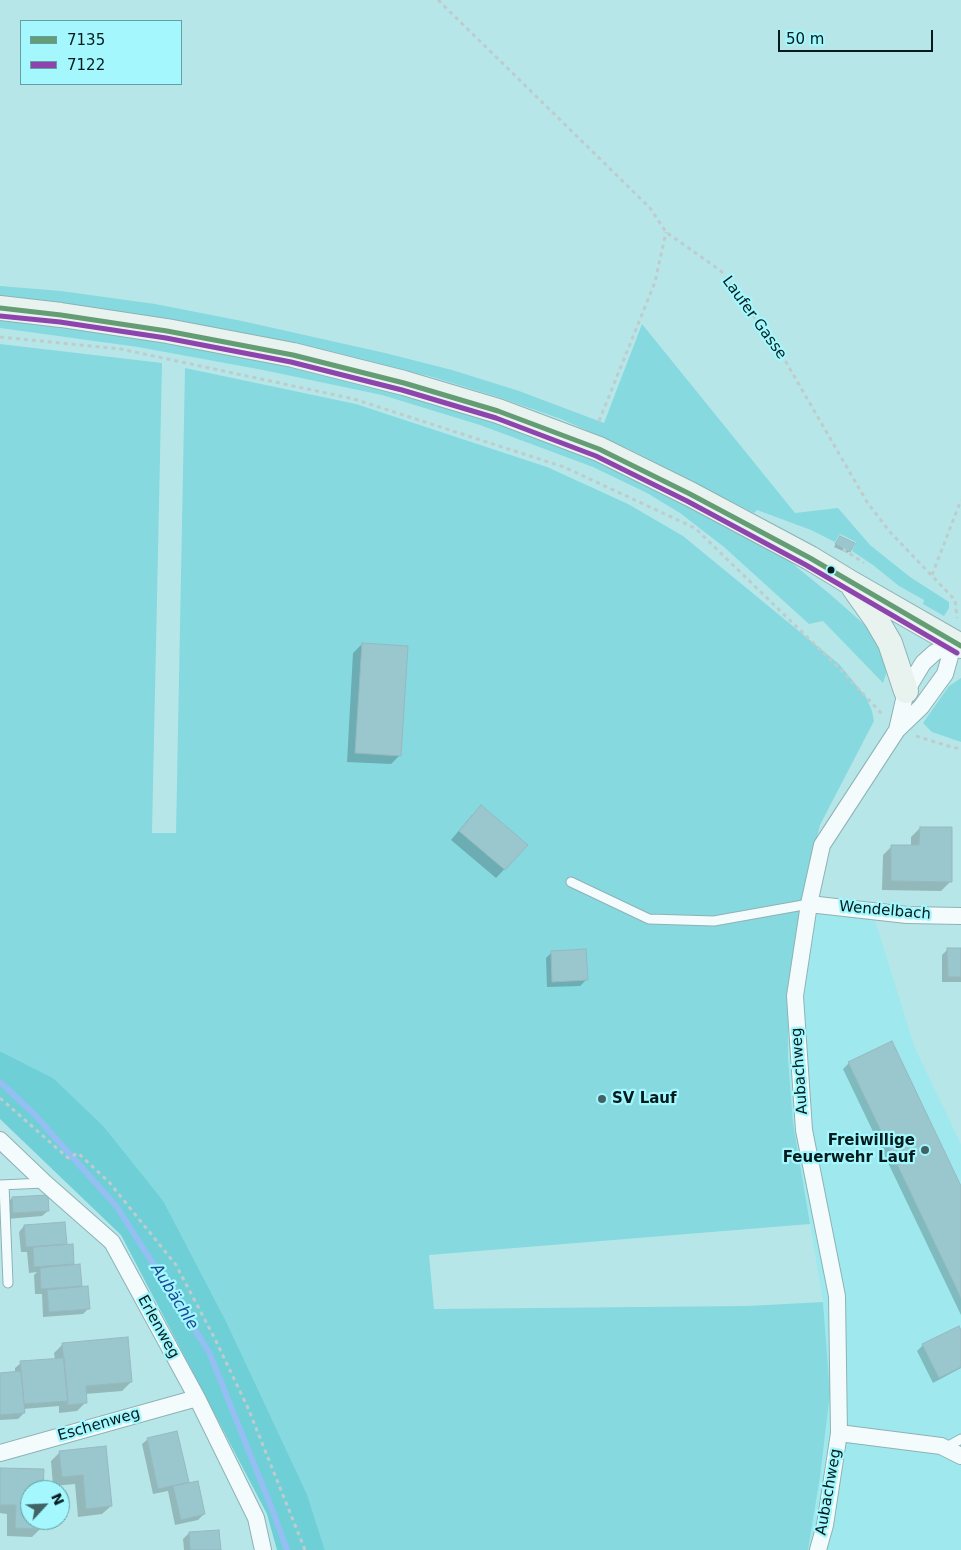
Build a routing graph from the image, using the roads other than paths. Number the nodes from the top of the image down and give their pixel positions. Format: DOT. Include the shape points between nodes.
graph roads {
  1 [pos="0,308"];
  2 [pos="850,583"];
  3 [pos="958,644"];
  4 [pos="906,691"];
  5 [pos="897,730"];
  6 [pos="571,882"];
  7 [pos="809,904"];
  8 [pos="961,916"];
  9 [pos="0,1140"];
  10 [pos="45,1183"];
  11 [pos="2,1185"];
  12 [pos="8,1283"];
  13 [pos="197,1398"];
  14 [pos="839,1433"];
  15 [pos="961,1440"];
  16 [pos="945,1448"];
  17 [pos="0,1453"];
  18 [pos="961,1456"];
  19 [pos="263,1550"];
  20 [pos="818,1550"];
  1 -- 2 [label="main road" via="168,331 293,355 498,411 600,449 732,515"];
  2 -- 3 [label="main road"];
  2 -- 4 [label="main road" via="890,643"];
  3 -- 4 [label="street, Aubachweg" via="934,653"];
  3 -- 5 [label="street, Aubachweg" via="945,674 921,707"];
  4 -- 5 [label="street, Aubachweg"];
  5 -- 7 [label="street, Aubachweg" via="822,845"];
  6 -- 7 [label="lane" via="649,919 714,921"];
  7 -- 8 [label="street, Wendelbach" via="907,915"];
  7 -- 14 [label="street, Aubachweg" via="795,996 804,1130 837,1296"];
  9 -- 10 [label="street, Erlenweg"];
  10 -- 11 [label="lane"];
  10 -- 13 [label="street, Erlenweg" via="112,1242"];
  11 -- 12 [label="lane"];
  13 -- 17 [label="street, Eschenweg"];
  13 -- 19 [label="street, Erlenweg" via="256,1518"];
  14 -- 16 [label="street, Aubachweg"];
  14 -- 20 [label="street, Aubachweg"];
  15 -- 16 [label="lane"];
  16 -- 18 [label="street, Aubachweg"];
}
